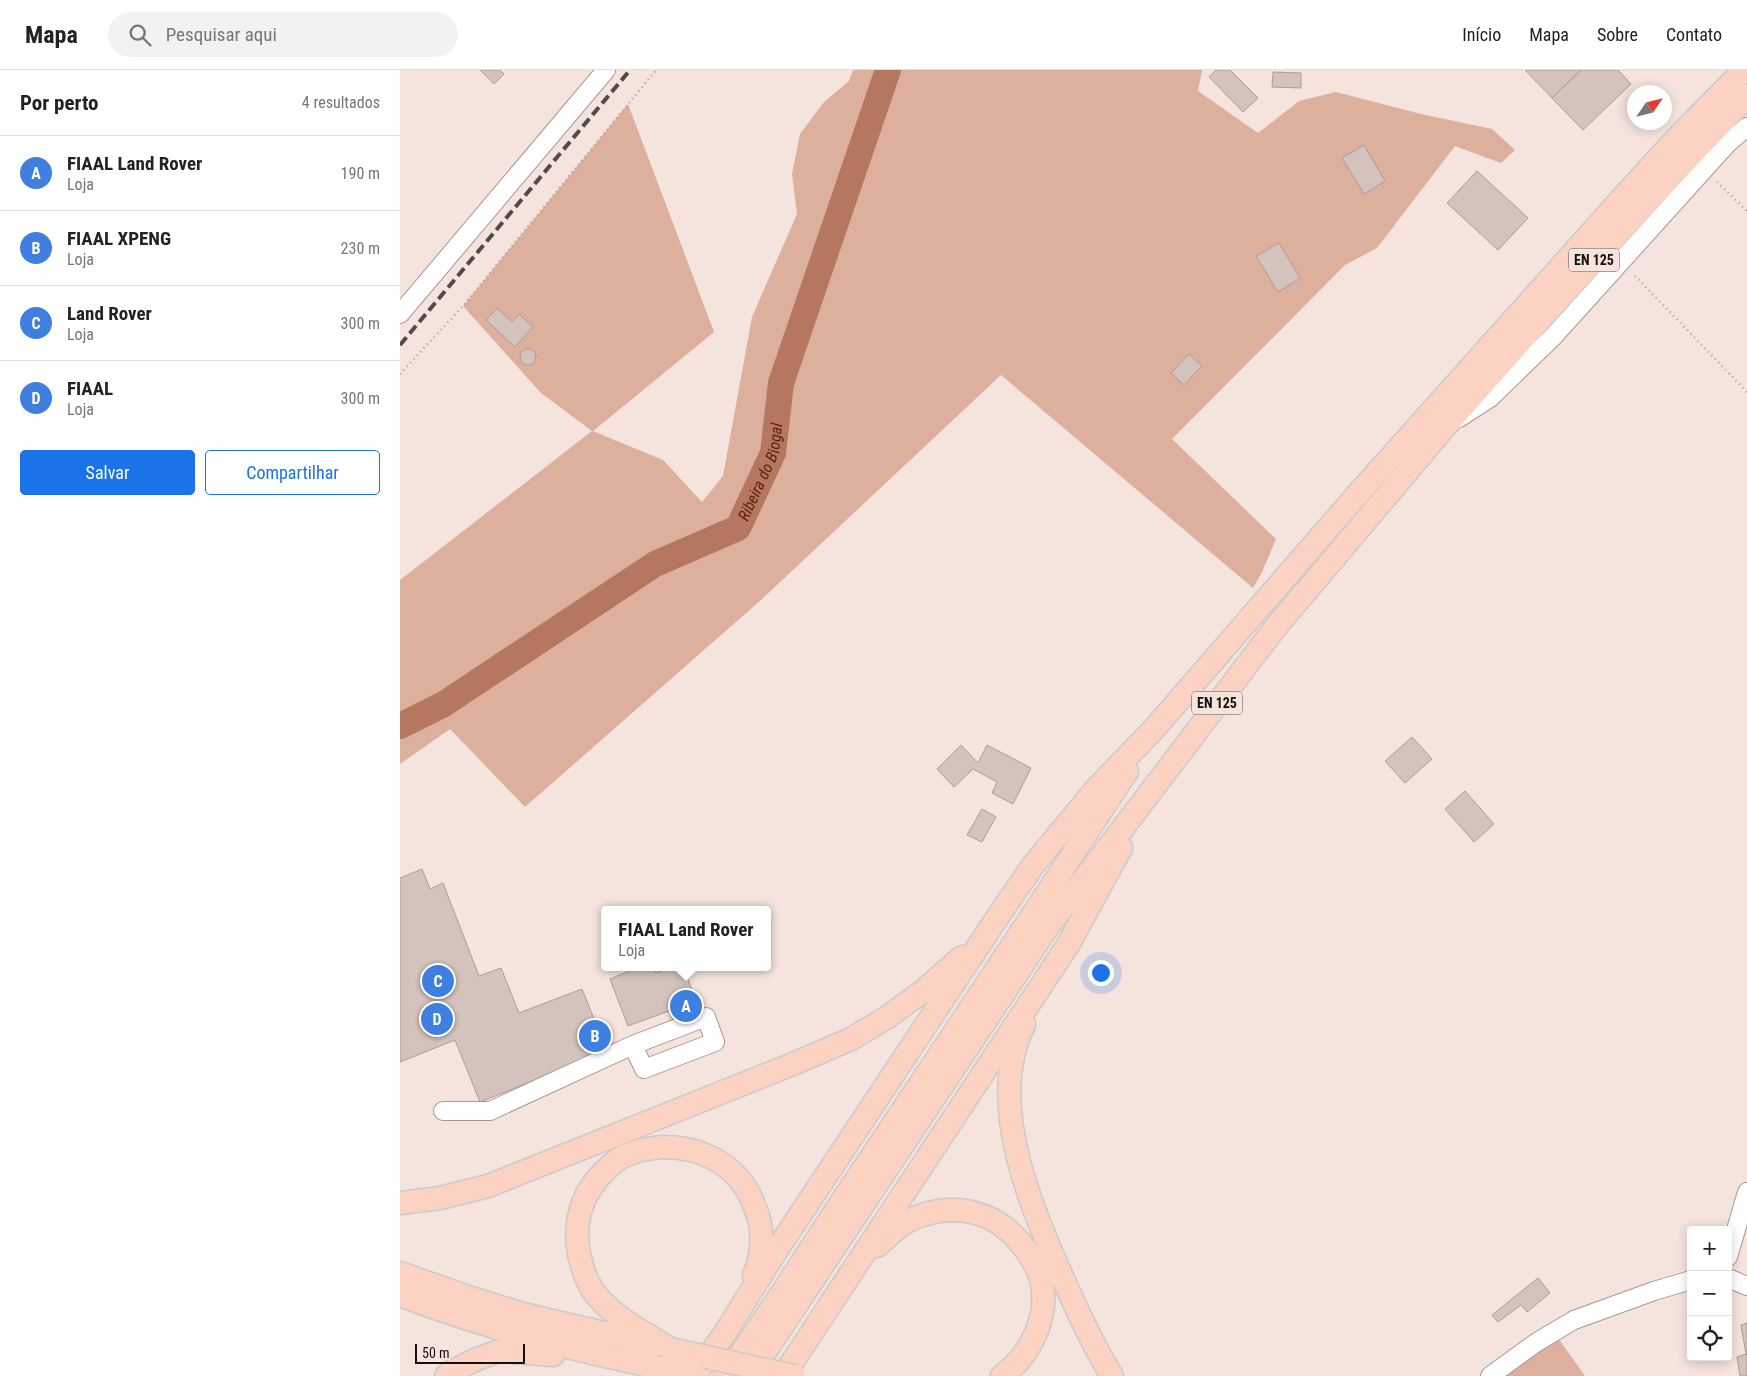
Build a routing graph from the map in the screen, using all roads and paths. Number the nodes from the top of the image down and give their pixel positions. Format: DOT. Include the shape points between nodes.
graph roads {
  1 [pos="606,70"];
  2 [pos="656,70"];
  3 [pos="1744,70"];
  4 [pos="1747,96"];
  5 [pos="1747,127"];
  6 [pos="1717,182"];
  7 [pos="1747,211"];
  8 [pos="1635,276"];
  9 [pos="400,314"];
  10 [pos="400,374"];
  11 [pos="1747,392"];
  12 [pos="1444,428"];
  13 [pos="1153,730"];
  14 [pos="1159,779"];
  15 [pos="1000,916"];
  16 [pos="1068,945"];
  17 [pos="625,1048"];
  18 [pos="443,1112"];
  19 [pos="1747,1192"];
  20 [pos="400,1203"];
  21 [pos="1732,1243"];
  22 [pos="400,1273"];
  23 [pos="847,1280"];
  24 [pos="1732,1280"];
  25 [pos="1687,1281"];
  26 [pos="1747,1286"];
  27 [pos="400,1295"];
  28 [pos="725,1333"];
  29 [pos="670,1349"];
  30 [pos="614,1358"];
  31 [pos="446,1376"];
  32 [pos="695,1376"];
  33 [pos="725,1376"];
  34 [pos="749,1376"];
  35 [pos="783,1376"];
  36 [pos="794,1376"];
  37 [pos="1002,1376"];
  38 [pos="1112,1376"];
  39 [pos="1490,1376"];
  1 -- 9 [label="street"];
  2 -- 10 [label="path" via="464,306"];
  3 -- 13 [label="main road, EN 125" via="1657,160 1362,489"];
  4 -- 12 [label="main road, EN 125"];
  5 -- 12 [label="street" via="1728,142 1553,337 1490,398"];
  6 -- 7 [label="path"];
  8 -- 11 [label="path"];
  12 -- 14 [label="main road, EN 125" via="1275,628"];
  13 -- 15 [label="main road" via="1097,788 1034,864"];
  13 -- 33 [label="main road"];
  14 -- 16 [label="main road"];
  14 -- 34 [label="main road" via="1047,928"];
  15 -- 20 [label="main road" via="975,944 922,992 851,1039 488,1186 440,1198"];
  15 -- 28 [label="main road" via="776,1251"];
  16 -- 23 [label="main road"];
  16 -- 38 [label="main road" via="1019,1034 1010,1070 1010,1111 1016,1154 1030,1199 1095,1349"];
  17 -- 18 [label="street" via="490,1111"];
  19 -- 21 [label="street"];
  22 -- 29 [label="main road" via="523,1314"];
  23 -- 35 [label="main road"];
  23 -- 37 [label="main road" via="891,1233 922,1216 951,1210 979,1213 1000,1223 1030,1256 1041,1279 1042,1302 1039,1327 1028,1350 1015,1367"];
  24 -- 26 [label="street"];
  25 -- 39 [label="street" via="1574,1320"];
  27 -- 30 [label="main road" via="496,1328"];
  28 -- 29 [label="main road" via="756,1272 761,1250 760,1223 751,1198 738,1177 718,1160 696,1150 670,1146 644,1149 620,1158 586,1193 578,1217 576,1240 582,1268 596,1294 613,1313"];
  28 -- 32 [label="main road"];
  29 -- 36 [label="main road, bridge"];
  30 -- 31 [label="main road" via="499,1350"];
  30 -- 32 [label="main road, bridge"];
}
